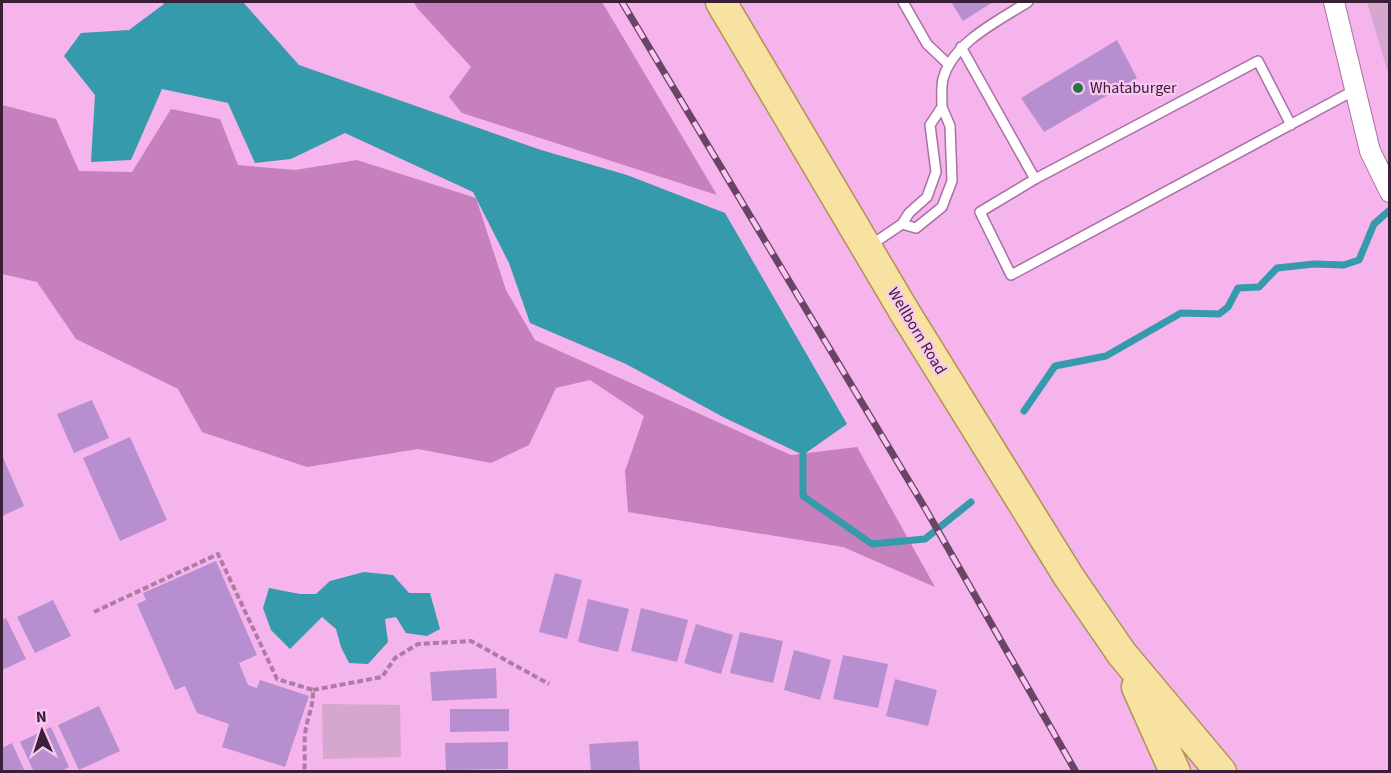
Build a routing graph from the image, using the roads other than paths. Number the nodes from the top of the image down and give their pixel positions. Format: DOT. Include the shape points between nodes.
graph roads {
  1 [pos="721,2"];
  2 [pos="903,2"];
  3 [pos="1028,2"];
  4 [pos="1334,2"];
  5 [pos="961,47"];
  6 [pos="949,65"];
  7 [pos="1355,90"];
  8 [pos="942,107"];
  9 [pos="1290,125"];
  10 [pos="1035,179"];
  11 [pos="1387,190"];
  12 [pos="902,224"];
  13 [pos="867,248"];
  14 [pos="1122,654"];
  15 [pos="1174,771"];
  16 [pos="1221,771"];
  1 -- 13 [label="main road, Wellborn Road"];
  2 -- 6 [label="lane" via="927,44"];
  3 -- 5 [label="lane"];
  4 -- 7 [label="street"];
  5 -- 6 [label="lane"];
  5 -- 10 [label="lane"];
  6 -- 8 [label="lane" via="943,80"];
  7 -- 9 [label="lane"];
  7 -- 11 [label="street" via="1370,151"];
  8 -- 12 [label="lane" via="930,125 936,172 927,197"];
  8 -- 12 [label="lane" via="950,126 952,181 942,207 916,228"];
  9 -- 10 [label="lane" via="1258,61"];
  9 -- 10 [label="lane" via="1011,275 980,212"];
  12 -- 13 [label="lane"];
  13 -- 14 [label="main road, Wellborn Road" via="1069,577"];
  14 -- 15 [label="main road, Wellborn Road"];
  14 -- 16 [label="main road, Wellborn Road"];
}
